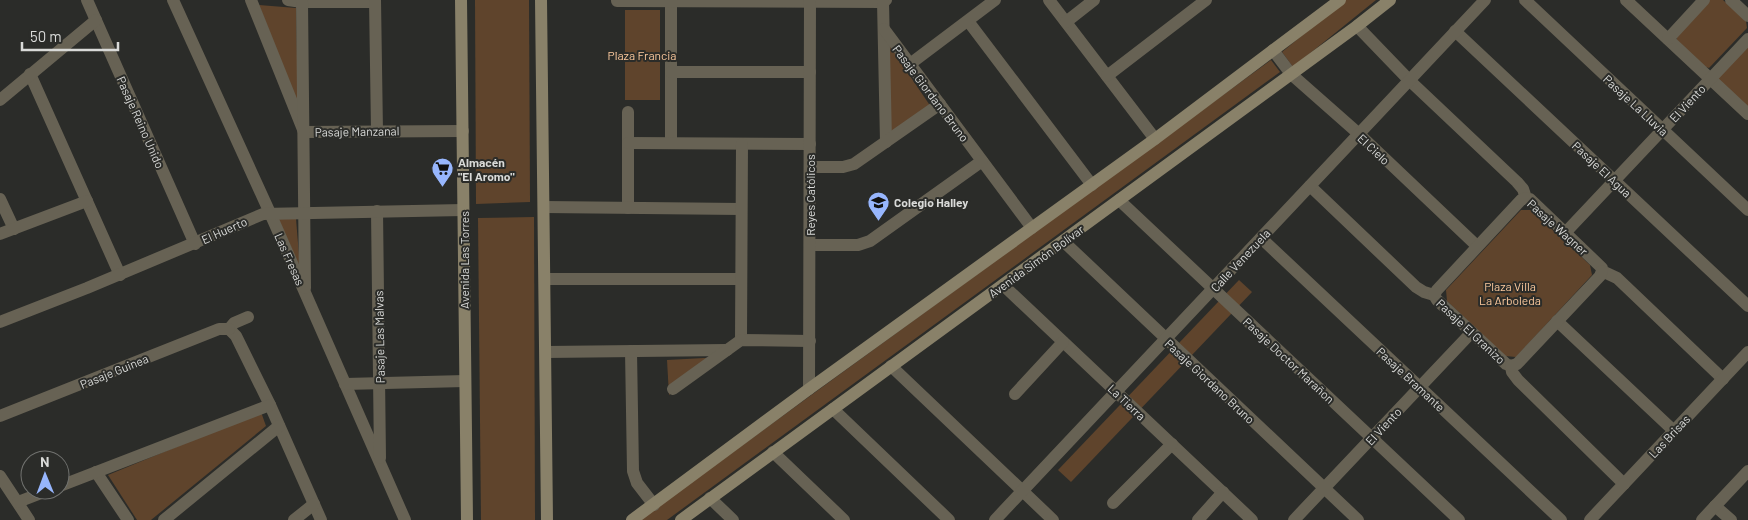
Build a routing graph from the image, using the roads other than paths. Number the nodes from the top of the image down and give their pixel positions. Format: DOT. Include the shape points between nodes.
graph roads {
  1 [pos="88,0"];
  2 [pos="173,0"];
  3 [pos="251,0"];
  4 [pos="288,0"];
  5 [pos="461,0"];
  6 [pos="541,0"];
  7 [pos="671,0"];
  8 [pos="995,0"];
  9 [pos="1049,0"];
  10 [pos="1094,0"];
  11 [pos="1206,0"];
  12 [pos="1339,0"];
  13 [pos="1390,0"];
  14 [pos="1485,0"];
  15 [pos="1525,0"];
  16 [pos="1626,0"];
  17 [pos="1704,0"];
  18 [pos="1731,0"];
  19 [pos="376,1"];
  20 [pos="617,1"];
  21 [pos="810,1"];
  22 [pos="884,1"];
  23 [pos="302,2"];
  24 [pos="1748,16"];
  25 [pos="96,20"];
  26 [pos="968,20"];
  27 [pos="1066,22"];
  28 [pos="1357,26"];
  29 [pos="884,29"];
  30 [pos="1455,31"];
  31 [pos="1668,39"];
  32 [pos="1748,39"];
  33 [pos="1273,50"];
  34 [pos="910,64"];
  35 [pos="671,72"];
  36 [pos="810,72"];
  37 [pos="30,74"];
  38 [pos="1291,74"];
  39 [pos="1107,76"];
  40 [pos="1710,79"];
  41 [pos="1410,80"];
  42 [pos="0,100"];
  43 [pos="940,104"];
  44 [pos="628,112"];
  45 [pos="1748,114"];
  46 [pos="1662,130"];
  47 [pos="377,131"];
  48 [pos="462,131"];
  49 [pos="304,132"];
  50 [pos="1359,134"];
  51 [pos="1155,139"];
  52 [pos="886,142"];
  53 [pos="628,143"];
  54 [pos="671,143"];
  55 [pos="742,144"];
  56 [pos="810,144"];
  57 [pos="982,161"];
  58 [pos="810,167"];
  59 [pos="1614,181"];
  60 [pos="1092,185"];
  61 [pos="1310,186"];
  62 [pos="1526,198"];
  63 [pos="0,199"];
  64 [pos="1119,200"];
  65 [pos="87,201"];
  66 [pos="544,207"];
  67 [pos="628,208"];
  68 [pos="742,209"];
  69 [pos="463,210"];
  70 [pos="1748,210"];
  71 [pos="378,211"];
  72 [pos="304,212"];
  73 [pos="270,213"];
  74 [pos="1032,228"];
  75 [pos="14,229"];
  76 [pos="1565,233"];
  77 [pos="0,234"];
  78 [pos="1261,238"];
  79 [pos="1063,241"];
  80 [pos="195,244"];
  81 [pos="810,245"];
  82 [pos="1478,246"];
  83 [pos="1602,271"];
  84 [pos="120,275"];
  85 [pos="545,279"];
  86 [pos="741,279"];
  87 [pos="1003,285"];
  88 [pos="1213,289"];
  89 [pos="305,293"];
  90 [pos="1434,295"];
  91 [pos="1748,306"];
  92 [pos="248,317"];
  93 [pos="0,322"];
  94 [pos="1557,322"];
  95 [pos="229,328"];
  96 [pos="1471,333"];
  97 [pos="1166,339"];
  98 [pos="741,340"];
  99 [pos="810,341"];
  100 [pos="1063,342"];
  101 [pos="727,350"];
  102 [pos="631,351"];
  103 [pos="546,352"];
  104 [pos="1748,352"];
  105 [pos="891,366"];
  106 [pos="1511,366"];
  107 [pos="1723,379"];
  108 [pos="465,381"];
  109 [pos="345,384"];
  110 [pos="379,384"];
  111 [pos="1420,387"];
  112 [pos="673,389"];
  113 [pos="810,389"];
  114 [pos="1116,392"];
  115 [pos="1015,394"];
  116 [pos="270,405"];
  117 [pos="833,409"];
  118 [pos="0,416"];
  119 [pos="279,426"];
  120 [pos="1674,431"];
  121 [pos="1372,438"];
  122 [pos="1172,444"];
  123 [pos="773,452"];
  124 [pos="380,463"];
  125 [pos="1748,471"];
  126 [pos="96,472"];
  127 [pos="0,476"];
  128 [pos="70,482"];
  129 [pos="1624,484"];
  130 [pos="1324,488"];
  131 [pos="1022,491"];
  132 [pos="1222,492"];
  133 [pos="710,498"];
  134 [pos="23,500"];
  135 [pos="18,502"];
  136 [pos="1113,502"];
  137 [pos="314,504"];
  138 [pos="654,504"];
  139 [pos="1716,506"];
  140 [pos="29,520"];
  141 [pos="128,520"];
  142 [pos="164,520"];
  143 [pos="294,520"];
  144 [pos="321,520"];
  145 [pos="405,520"];
  146 [pos="467,520"];
  147 [pos="547,520"];
  148 [pos="632,520"];
  149 [pos="680,520"];
  150 [pos="732,520"];
  151 [pos="844,520"];
  152 [pos="949,520"];
  153 [pos="994,520"];
  154 [pos="1052,520"];
  155 [pos="1198,520"];
  156 [pos="1252,520"];
  157 [pos="1294,520"];
  158 [pos="1358,520"];
  159 [pos="1459,520"];
  160 [pos="1562,520"];
  161 [pos="1590,520"];
  162 [pos="1702,520"];
  163 [pos="1731,520"];
  1 -- 25 [label="street, Pasaje Reino Unido"];
  2 -- 73 [label="street, Las Fresas"];
  3 -- 49 [label="street, Pasaje Manzanal"];
  4 -- 23 [label="street"];
  5 -- 48 [label="main road, Avenida Las Torres"];
  6 -- 66 [label="main road"];
  7 -- 20 [label="street"];
  7 -- 21 [label="street"];
  7 -- 35 [label="street"];
  8 -- 26 [label="street"];
  9 -- 27 [label="street"];
  10 -- 27 [label="street"];
  11 -- 39 [label="street"];
  12 -- 33 [label="main road"];
  13 -- 28 [label="main road, Avenida Simón Bolívar"];
  14 -- 30 [label="street, Calle Venezuela"];
  15 -- 46 [label="street, Pasaje La Lluvia"];
  16 -- 31 [label="street"];
  17 -- 31 [label="street"];
  18 -- 24 [label="street"];
  19 -- 23 [label="street"];
  19 -- 47 [label="street"];
  21 -- 22 [label="street"];
  21 -- 36 [label="street, Reyes Católicos"];
  22 -- 29 [label="street"];
  23 -- 49 [label="street"];
  25 -- 37 [label="street"];
  25 -- 80 [label="street, Pasaje Reino Unido"];
  26 -- 34 [label="street"];
  26 -- 60 [label="street"];
  27 -- 39 [label="street"];
  28 -- 38 [label="main road, Avenida Simón Bolívar"];
  28 -- 41 [label="street, Pasaje Wagner"];
  29 -- 34 [label="street, Pasaje Giordano Bruno"];
  29 -- 52 [label="street"];
  30 -- 41 [label="street, Calle Venezuela"];
  30 -- 59 [label="street, Pasaje El Agua"];
  31 -- 40 [label="street"];
  32 -- 40 [label="street, El Viento"];
  33 -- 38 [label="street, El Cielo"];
  33 -- 51 [label="main road"];
  34 -- 43 [label="street, Pasaje Giordano Bruno"];
  35 -- 36 [label="street"];
  35 -- 54 [label="street"];
  36 -- 56 [label="street, Reyes Católicos"];
  37 -- 42 [label="street"];
  37 -- 65 [label="street"];
  38 -- 50 [label="street, El Cielo"];
  38 -- 64 [label="main road, Avenida Simón Bolívar"];
  39 -- 51 [label="street"];
  40 -- 45 [label="street"];
  40 -- 46 [label="street, El Viento"];
  41 -- 50 [label="street, Calle Venezuela"];
  41 -- 62 [label="street, Pasaje Wagner" via="1520,185"];
  43 -- 52 [label="street"];
  43 -- 57 [label="street, Pasaje Giordano Bruno"];
  44 -- 53 [label="street"];
  46 -- 59 [label="street, El Viento"];
  46 -- 70 [label="street, Pasaje La Lluvia"];
  47 -- 48 [label="street, Pasaje Manzanal"];
  47 -- 49 [label="street, Pasaje Manzanal"];
  48 -- 69 [label="main road, Avenida Las Torres"];
  49 -- 72 [label="street"];
  50 -- 61 [label="street, Calle Venezuela"];
  50 -- 82 [label="street, El Cielo"];
  51 -- 60 [label="main road"];
  52 -- 58 [label="street" via="850,166"];
  53 -- 54 [label="street"];
  53 -- 67 [label="street"];
  54 -- 55 [label="street"];
  55 -- 56 [label="street"];
  55 -- 68 [label="street"];
  56 -- 58 [label="street, Reyes Católicos"];
  57 -- 74 [label="street, Pasaje Giordano Bruno"];
  57 -- 81 [label="street" via="870,241 858,245"];
  58 -- 81 [label="street, Reyes Católicos"];
  59 -- 76 [label="street, El Viento"];
  59 -- 91 [label="street, Pasaje El Agua"];
  60 -- 74 [label="main road"];
  61 -- 78 [label="street, Calle Venezuela"];
  61 -- 90 [label="street, Pasaje El Granizo" via="1416,287"];
  62 -- 76 [label="street, Pasaje Wagner"];
  62 -- 82 [label="street"];
  63 -- 75 [label="street"];
  64 -- 79 [label="main road, Avenida Simón Bolívar"];
  64 -- 88 [label="street, Pasaje Doctor Marañon"];
  65 -- 75 [label="street"];
  65 -- 84 [label="street"];
  66 -- 67 [label="street"];
  66 -- 85 [label="main road"];
  67 -- 68 [label="street"];
  68 -- 86 [label="street"];
  69 -- 71 [label="street, El Huerto"];
  69 -- 108 [label="main road, Avenida Las Torres"];
  71 -- 72 [label="street, El Huerto"];
  71 -- 110 [label="street, Pasaje Las Malvas"];
  72 -- 73 [label="street, El Huerto"];
  72 -- 89 [label="street"];
  73 -- 80 [label="street, El Huerto" via="256,216"];
  73 -- 89 [label="street, Las Fresas"];
  74 -- 113 [label="main road"];
  75 -- 77 [label="street"];
  76 -- 83 [label="street, Pasaje Wagner"];
  78 -- 88 [label="street, Calle Venezuela"];
  78 -- 111 [label="street, Pasaje Bramante"];
  79 -- 87 [label="main road, Avenida Simón Bolívar"];
  79 -- 97 [label="street, Pasaje Giordano Bruno"];
  80 -- 84 [label="street, El Huerto"];
  81 -- 99 [label="street, Reyes Católicos"];
  82 -- 90 [label="street"];
  83 -- 94 [label="street"];
  83 -- 107 [label="street, Pasaje Wagner" via="1617,278"];
  84 -- 93 [label="street, El Huerto"];
  85 -- 86 [label="street"];
  85 -- 103 [label="main road"];
  86 -- 98 [label="street"];
  87 -- 100 [label="street, La Tierra"];
  87 -- 105 [label="main road, Avenida Simón Bolívar"];
  88 -- 97 [label="street, Calle Venezuela"];
  88 -- 121 [label="street, Pasaje Doctor Marañon"];
  89 -- 109 [label="street, Las Fresas"];
  90 -- 96 [label="street, Pasaje El Granizo"];
  92 -- 95 [label="street, Pasaje Guinea"];
  94 -- 106 [label="street" via="1517,364"];
  94 -- 120 [label="street"];
  95 -- 116 [label="street"];
  95 -- 118 [label="street, Pasaje Guinea" via="219,329"];
  96 -- 106 [label="street, Pasaje El Granizo"];
  96 -- 111 [label="street, El Viento"];
  97 -- 114 [label="street, Calle Venezuela"];
  97 -- 130 [label="street, Pasaje Giordano Bruno"];
  98 -- 99 [label="street"];
  98 -- 101 [label="street"];
  99 -- 113 [label="street, Reyes Católicos"];
  100 -- 114 [label="street, La Tierra"];
  100 -- 115 [label="street"];
  101 -- 102 [label="street"];
  101 -- 112 [label="street"];
  102 -- 103 [label="street"];
  102 -- 138 [label="street" via="633,471"];
  103 -- 147 [label="main road"];
  104 -- 107 [label="street, Las Brisas"];
  105 -- 117 [label="main road, Avenida Simón Bolívar"];
  105 -- 131 [label="street"];
  106 -- 129 [label="street, Pasaje El Granizo" via="1518,380"];
  107 -- 120 [label="street, Las Brisas"];
  108 -- 110 [label="street"];
  108 -- 146 [label="main road, Avenida Las Torres"];
  109 -- 110 [label="street"];
  109 -- 124 [label="street, Las Fresas"];
  110 -- 124 [label="street, Pasaje Las Malvas"];
  111 -- 121 [label="street, El Viento"];
  111 -- 160 [label="street, Pasaje Bramante"];
  113 -- 138 [label="main road"];
  114 -- 122 [label="street, La Tierra"];
  114 -- 131 [label="street, Calle Venezuela"];
  116 -- 119 [label="street"];
  116 -- 126 [label="street"];
  117 -- 123 [label="main road, Avenida Simón Bolívar"];
  117 -- 152 [label="street"];
  119 -- 137 [label="street"];
  119 -- 142 [label="street"];
  120 -- 129 [label="street, Las Brisas"];
  121 -- 130 [label="street, El Viento"];
  121 -- 159 [label="street, Pasaje Doctor Marañon"];
  122 -- 132 [label="street, La Tierra"];
  122 -- 136 [label="street"];
  123 -- 133 [label="main road, Avenida Simón Bolívar"];
  123 -- 151 [label="street"];
  124 -- 145 [label="street, Las Fresas"];
  125 -- 139 [label="street"];
  126 -- 128 [label="street"];
  126 -- 141 [label="street"];
  127 -- 135 [label="street"];
  129 -- 161 [label="street, Las Brisas"];
  130 -- 157 [label="street, El Viento"];
  130 -- 158 [label="street, Pasaje Giordano Bruno"];
  131 -- 153 [label="street, Calle Venezuela"];
  131 -- 154 [label="street"];
  132 -- 155 [label="street"];
  132 -- 156 [label="street, La Tierra"];
  133 -- 149 [label="main road, Avenida Simón Bolívar"];
  133 -- 150 [label="street"];
  134 -- 135 [label="street"];
  135 -- 140 [label="street"];
  137 -- 143 [label="street"];
  137 -- 144 [label="street"];
  138 -- 148 [label="main road"];
  139 -- 162 [label="street"];
  139 -- 163 [label="street"];
}
